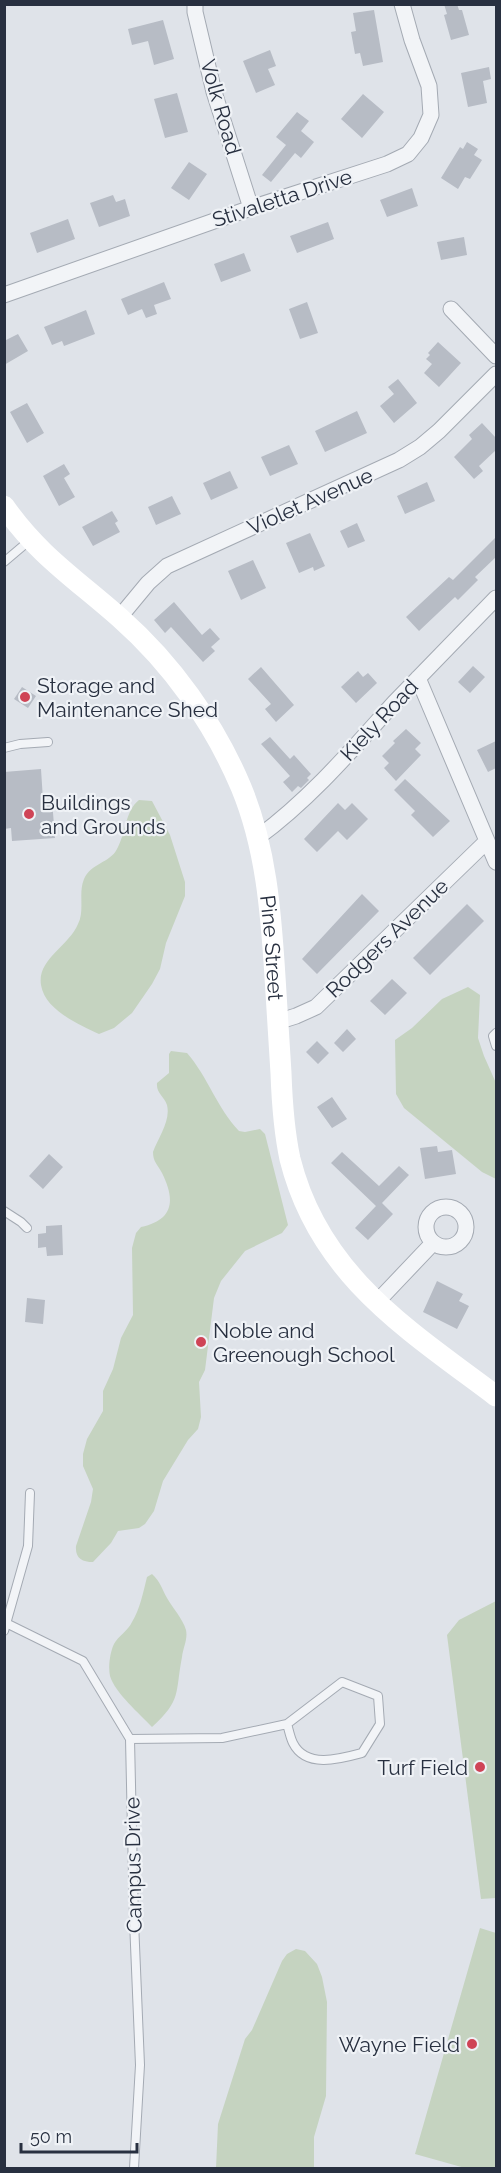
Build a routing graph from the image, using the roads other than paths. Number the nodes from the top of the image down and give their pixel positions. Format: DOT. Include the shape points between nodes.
graph roads {
  1 [pos="195,4"];
  2 [pos="402,4"];
  3 [pos="251,208"];
  4 [pos="4,296"];
  5 [pos="450,309"];
  6 [pos="496,356"];
  7 [pos="496,374"];
  8 [pos="4,506"];
  9 [pos="30,540"];
  10 [pos="4,562"];
  11 [pos="496,598"];
  12 [pos="119,618"];
  13 [pos="418,678"];
  14 [pos="48,742"];
  15 [pos="4,748"];
  16 [pos="257,838"];
  17 [pos="487,841"];
  18 [pos="496,862"];
  19 [pos="277,1022"];
  20 [pos="496,1033"];
  21 [pos="496,1046"];
  22 [pos="4,1211"];
  23 [pos="27,1228"];
  24 [pos="433,1243"];
  25 [pos="376,1303"];
  26 [pos="496,1396"];
  27 [pos="30,1493"];
  28 [pos="5,1625"];
  29 [pos="287,1724"];
  30 [pos="130,1739"];
  31 [pos="134,2169"];
  1 -- 3 [label="street, Volk Road" via="214,92"];
  2 -- 3 [label="street, Stivaletta Drive" via="429,87 431,115 421,138 408,154 387,164"];
  3 -- 4 [label="street, Stivaletta Drive"];
  5 -- 6 [label="street"];
  7 -- 12 [label="street, Violet Avenue" via="420,447 377,472 167,566 148,582"];
  8 -- 9 [label="street, Pine Street"];
  9 -- 10 [label="lane"];
  9 -- 12 [label="street, Pine Street"];
  11 -- 13 [label="street, Kiely Road"];
  12 -- 16 [label="street, Pine Street" via="171,672 211,728 242,790"];
  13 -- 16 [label="street, Kiely Road" via="316,788"];
  13 -- 17 [label="street"];
  14 -- 15 [label="lane"];
  16 -- 19 [label="street, Pine Street" via="270,909"];
  17 -- 18 [label="street"];
  17 -- 19 [label="street, Rodgers Avenue" via="316,1006"];
  19 -- 25 [label="street, Pine Street" via="283,1110 296,1179 335,1256"];
  20 -- 21 [label="lane"];
  22 -- 23 [label="lane"];
  24 -- 25 [label="street"];
  25 -- 26 [label="street, Pine Street"];
  27 -- 28 [label="lane" via="28,1546"];
  28 -- 30 [label="lane, Campus Drive" via="83,1661"];
  29 -- 29 [label="lane" via="342,1682 378,1696 380,1725 362,1753 336,1761 309,1759 293,1744"];
  29 -- 30 [label="lane" via="222,1738"];
  30 -- 31 [label="lane, Campus Drive" via="140,2065"];
}
